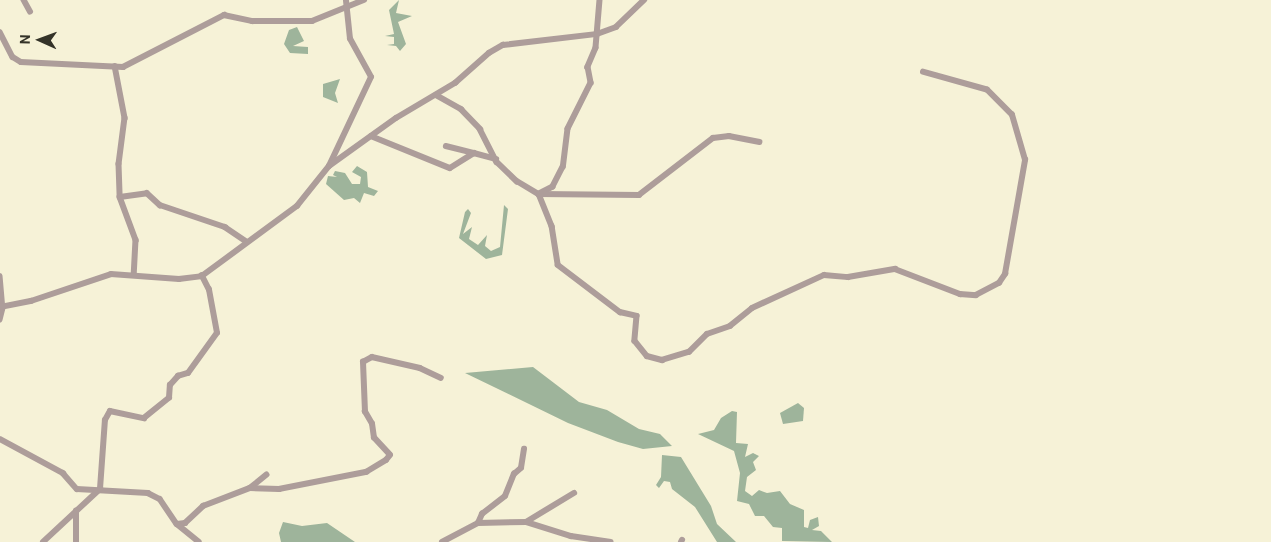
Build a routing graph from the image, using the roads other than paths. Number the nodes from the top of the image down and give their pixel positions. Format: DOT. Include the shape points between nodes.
graph roads {
  1 [pos="24,0"];
  2 [pos="346,0"];
  3 [pos="364,0"];
  4 [pos="600,0"];
  5 [pos="644,0"];
  6 [pos="347,10"];
  7 [pos="30,11"];
  8 [pos="0,32"];
  9 [pos="596,34"];
  10 [pos="115,66"];
  11 [pos="923,72"];
  12 [pos="436,95"];
  13 [pos="371,136"];
  14 [pos="759,142"];
  15 [pos="446,146"];
  16 [pos="474,153"];
  17 [pos="496,160"];
  18 [pos="329,166"];
  19 [pos="539,194"];
  20 [pos="120,198"];
  21 [pos="246,241"];
  22 [pos="134,273"];
  23 [pos="0,276"];
  24 [pos="202,276"];
  25 [pos="2,307"];
  26 [pos="0,320"];
  27 [pos="441,378"];
  28 [pos="0,439"];
  29 [pos="524,449"];
  30 [pos="266,475"];
  31 [pos="250,488"];
  32 [pos="100,489"];
  33 [pos="574,493"];
  34 [pos="76,511"];
  35 [pos="526,522"];
  36 [pos="478,523"];
  37 [pos="177,524"];
  38 [pos="42,542"];
  39 [pos="76,542"];
  40 [pos="199,542"];
  41 [pos="442,542"];
  42 [pos="611,542"];
  1 -- 7 [label="street"];
  2 -- 6 [label="street"];
  3 -- 6 [label="street"];
  4 -- 9 [label="street"];
  5 -- 9 [label="street" via="616,27"];
  6 -- 10 [label="street" via="307,21 252,21 224,15 150,56 128,66"];
  6 -- 18 [label="street" via="352,45 371,77"];
  8 -- 10 [label="street" via="12,57 21,62 67,67"];
  9 -- 12 [label="street" via="503,45"];
  9 -- 19 [label="street" via="588,67 592,83 568,129 563,167 553,187"];
  10 -- 20 [label="street" via="125,118 119,164"];
  11 -- 19 [label="street" via="987,90 1012,115 1020,138 1024,178 1005,274 999,283 976,295 960,294 895,269 848,277 824,275 752,308 730,326 707,334 689,352 662,360 647,356 635,341 637,316 620,312 558,265 552,226"];
  12 -- 13 [label="street"];
  12 -- 17 [label="street" via="461,109 480,130"];
  13 -- 16 [label="street" via="450,168"];
  13 -- 18 [label="street"];
  14 -- 19 [label="street" via="729,136 713,138 639,195"];
  15 -- 16 [label="street"];
  16 -- 17 [label="street"];
  17 -- 19 [label="street" via="517,181"];
  18 -- 21 [label="street" via="297,206"];
  20 -- 21 [label="street" via="147,193 160,206 225,227"];
  20 -- 22 [label="street" via="136,240"];
  21 -- 24 [label="street"];
  22 -- 24 [label="street" via="179,279"];
  22 -- 25 [label="street" via="98,277"];
  23 -- 25 [label="street"];
  24 -- 32 [label="street" via="209,290 217,333 188,373 178,376 170,385 169,398 144,418 110,411 105,420"];
  25 -- 26 [label="street"];
  27 -- 31 [label="street" via="420,368 372,357 363,362 364,412 372,424 374,438 390,455 386,460 366,472 279,488"];
  28 -- 32 [label="street" via="63,474 77,488"];
  29 -- 36 [label="street" via="521,468 514,474 505,496 482,514"];
  30 -- 31 [label="street"];
  31 -- 37 [label="street" via="203,506 185,523"];
  32 -- 34 [label="street"];
  32 -- 37 [label="street" via="148,493 160,499"];
  33 -- 35 [label="street"];
  34 -- 38 [label="street"];
  34 -- 39 [label="street"];
  35 -- 36 [label="street"];
  35 -- 42 [label="street" via="571,536"];
  36 -- 41 [label="street"];
  37 -- 40 [label="street"];
}
